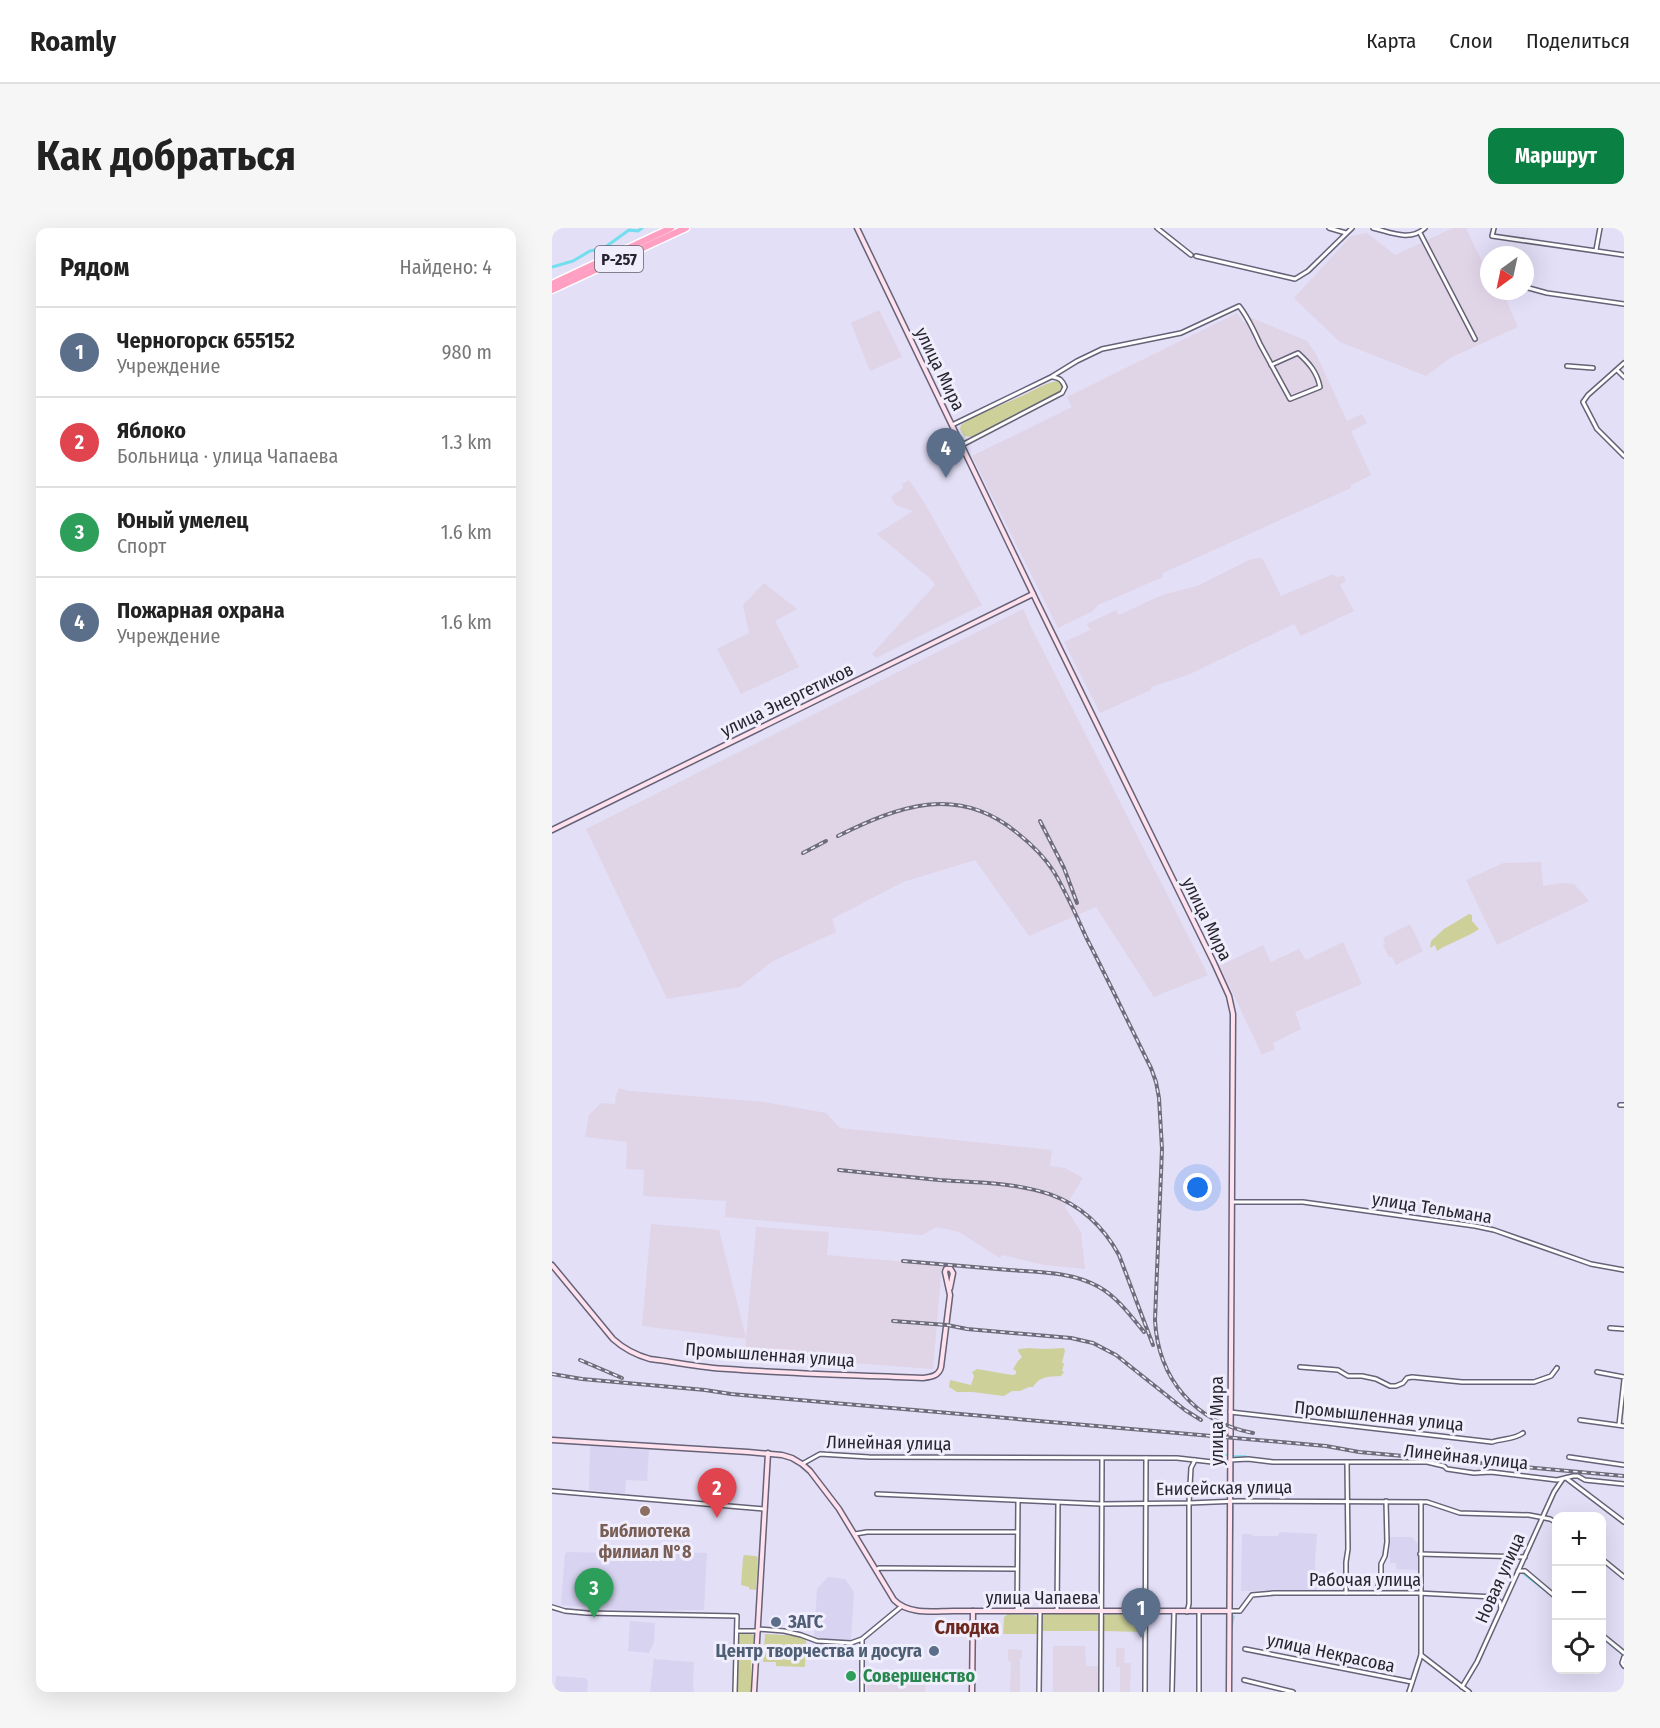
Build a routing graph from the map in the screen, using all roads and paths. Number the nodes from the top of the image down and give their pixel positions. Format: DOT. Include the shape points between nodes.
graph roads {
  1 [pos="671,228"];
  2 [pos="686,228"];
  3 [pos="857,228"];
  4 [pos="1157,228"];
  5 [pos="1329,228"];
  6 [pos="1352,228"];
  7 [pos="1373,228"];
  8 [pos="1425,228"];
  9 [pos="1494,228"];
  10 [pos="1600,228"];
  11 [pos="1346,233"];
  12 [pos="1420,233"];
  13 [pos="1596,250"];
  14 [pos="1191,255"];
  15 [pos="1624,255"];
  16 [pos="1196,256"];
  17 [pos="552,284"];
  18 [pos="1534,289"];
  19 [pos="552,290"];
  20 [pos="1624,304"];
  21 [pos="1475,339"];
  22 [pos="1624,363"];
  23 [pos="1271,365"];
  24 [pos="1568,366"];
  25 [pos="1593,368"];
  26 [pos="1617,370"];
  27 [pos="1051,377"];
  28 [pos="1624,377"];
  29 [pos="952,425"];
  30 [pos="962,445"];
  31 [pos="1624,456"];
  32 [pos="1033,594"];
  33 [pos="552,830"];
  34 [pos="1231,1202"];
  35 [pos="552,1265"];
  36 [pos="1624,1270"];
  37 [pos="950,1288"];
  38 [pos="1610,1328"];
  39 [pos="1624,1329"];
  40 [pos="1300,1366"];
  41 [pos="1557,1368"];
  42 [pos="1597,1372"];
  43 [pos="1624,1378"];
  44 [pos="1230,1412"];
  45 [pos="1580,1420"];
  46 [pos="1619,1425"];
  47 [pos="1624,1426"];
  48 [pos="1523,1433"];
  49 [pos="552,1440"];
  50 [pos="768,1453"];
  51 [pos="1569,1457"];
  52 [pos="1102,1458"];
  53 [pos="1146,1458"];
  54 [pos="1195,1460"];
  55 [pos="1230,1462"];
  56 [pos="1347,1463"];
  57 [pos="802,1464"];
  58 [pos="1624,1465"];
  59 [pos="1564,1479"];
  60 [pos="1624,1485"];
  61 [pos="552,1491"];
  62 [pos="877,1494"];
  63 [pos="1018,1501"];
  64 [pos="1230,1501"];
  65 [pos="1348,1501"];
  66 [pos="1386,1501"];
  67 [pos="1422,1502"];
  68 [pos="1058,1503"];
  69 [pos="1146,1503"];
  70 [pos="1189,1503"];
  71 [pos="1101,1504"];
  72 [pos="765,1509"];
  73 [pos="1543,1518"];
  74 [pos="1552,1520"];
  75 [pos="1624,1522"];
  76 [pos="1017,1532"];
  77 [pos="855,1534"];
  78 [pos="1420,1554"];
  79 [pos="1525,1557"];
  80 [pos="1606,1562"];
  81 [pos="1016,1569"];
  82 [pos="876,1570"];
  83 [pos="1518,1571"];
  84 [pos="1624,1577"];
  85 [pos="1346,1593"];
  86 [pos="1378,1593"];
  87 [pos="1552,1594"];
  88 [pos="1420,1595"];
  89 [pos="902,1606"];
  90 [pos="552,1608"];
  91 [pos="1501,1609"];
  92 [pos="973,1611"];
  93 [pos="1017,1611"];
  94 [pos="1040,1611"];
  95 [pos="1057,1611"];
  96 [pos="1102,1611"];
  97 [pos="1145,1611"];
  98 [pos="1229,1611"];
  99 [pos="1174,1612"];
  100 [pos="1187,1612"];
  101 [pos="1199,1612"];
  102 [pos="758,1630"];
  103 [pos="737,1631"];
  104 [pos="862,1639"];
  105 [pos="1606,1639"];
  106 [pos="1245,1649"];
  107 [pos="1421,1655"];
  108 [pos="1624,1655"];
  109 [pos="1429,1663"];
  110 [pos="1624,1666"];
  111 [pos="1418,1667"];
  112 [pos="1244,1680"];
  113 [pos="1412,1682"];
  114 [pos="1462,1687"];
  115 [pos="735,1692"];
  116 [pos="754,1692"];
  117 [pos="862,1692"];
  118 [pos="972,1692"];
  119 [pos="1040,1692"];
  120 [pos="1101,1692"];
  121 [pos="1145,1692"];
  122 [pos="1172,1692"];
  123 [pos="1199,1692"];
  124 [pos="1229,1692"];
  125 [pos="1293,1692"];
  126 [pos="1409,1692"];
  127 [pos="1469,1692"];
  1 -- 17 [label="highway, Р-257"];
  2 -- 19 [label="highway, Р-257"];
  3 -- 29 [label="main road, улица Мира"];
  4 -- 14 [label="street"];
  5 -- 11 [label="street"];
  6 -- 11 [label="street"];
  7 -- 12 [label="street" via="1403,235"];
  8 -- 12 [label="street"];
  9 -- 13 [label="street" via="1492,236"];
  10 -- 13 [label="street"];
  11 -- 16 [label="street" via="1295,279"];
  12 -- 21 [label="street"];
  13 -- 15 [label="street"];
  18 -- 20 [label="street"];
  22 -- 26 [label="street"];
  23 -- 23 [label="street" via="1290,399 1320,387 1309,362 1298,353"];
  23 -- 27 [label="street" via="1239,306 1181,333 1102,349"];
  24 -- 25 [label="street"];
  26 -- 28 [label="street"];
  26 -- 31 [label="street" via="1583,402 1597,429"];
  27 -- 29 [label="street"];
  27 -- 30 [label="street" via="1062,380 1062,393"];
  29 -- 30 [label="main road, улица Мира"];
  30 -- 32 [label="main road, улица Мира"];
  32 -- 33 [label="main road, улица Энергетиков"];
  32 -- 34 [label="main road, улица Мира" via="1229,996 1233,1011"];
  34 -- 36 [label="street, улица Тельмана" via="1303,1202 1475,1226 1591,1264"];
  34 -- 44 [label="main road, улица Мира"];
  35 -- 37 [label="main road, Промышленная улица" via="613,1339 638,1355 727,1369 808,1374 933,1377 941,1367"];
  38 -- 39 [label="street"];
  40 -- 41 [label="street" via="1338,1370 1390,1386 1412,1377 1534,1382 1551,1376"];
  42 -- 43 [label="street"];
  43 -- 46 [label="street"];
  44 -- 48 [label="street, Промышленная улица" via="1492,1442"];
  44 -- 55 [label="main road, улица Мира"];
  45 -- 46 [label="street"];
  46 -- 47 [label="street"];
  49 -- 50 [label="main road, Линейная улица"];
  50 -- 57 [label="main road, Линейная улица"];
  50 -- 72 [label="main road"];
  51 -- 58 [label="street"];
  52 -- 53 [label="street, Линейная улица"];
  52 -- 57 [label="street, Линейная улица" via="820,1454"];
  52 -- 71 [label="street"];
  53 -- 54 [label="street, Линейная улица"];
  53 -- 69 [label="street"];
  54 -- 55 [label="street, Линейная улица"];
  54 -- 70 [label="street"];
  55 -- 56 [label="street, Линейная улица" via="1248,1459"];
  55 -- 64 [label="main road, улица Мира"];
  56 -- 59 [label="street, Линейная улица" via="1427,1462 1474,1473"];
  56 -- 65 [label="street"];
  57 -- 77 [label="main road"];
  59 -- 60 [label="street, Линейная улица" via="1578,1476"];
  59 -- 73 [label="street, Новая улица"];
  59 -- 75 [label="street"];
  61 -- 72 [label="street"];
  62 -- 63 [label="street, Енисейская улица"];
  63 -- 68 [label="street, Енисейская улица"];
  63 -- 76 [label="street"];
  64 -- 65 [label="street, Енисейская улица"];
  64 -- 70 [label="street, Енисейская улица"];
  64 -- 98 [label="main road, улица Мира"];
  65 -- 66 [label="street, Енисейская улица"];
  65 -- 85 [label="street"];
  66 -- 67 [label="street, Енисейская улица"];
  66 -- 86 [label="street" via="1387,1542"];
  67 -- 73 [label="street, Енисейская улица" via="1460,1513"];
  67 -- 78 [label="street"];
  68 -- 71 [label="street, Енисейская улица"];
  68 -- 95 [label="street"];
  69 -- 70 [label="street, Енисейская улица"];
  69 -- 71 [label="street, Енисейская улица"];
  69 -- 97 [label="street"];
  70 -- 100 [label="street"];
  71 -- 96 [label="street"];
  72 -- 102 [label="main road"];
  73 -- 74 [label="street"];
  73 -- 79 [label="street, Новая улица"];
  76 -- 77 [label="street"];
  76 -- 81 [label="street"];
  77 -- 82 [label="main road"];
  78 -- 79 [label="street"];
  78 -- 88 [label="street"];
  79 -- 83 [label="street, Новая улица"];
  80 -- 84 [label="street"];
  81 -- 82 [label="street, улица Чапаева"];
  81 -- 93 [label="street"];
  82 -- 89 [label="main road"];
  83 -- 87 [label="street" via="1525,1571"];
  83 -- 91 [label="street, Новая улица"];
  85 -- 86 [label="street, Рабочая улица"];
  85 -- 98 [label="street, Рабочая улица" via="1255,1594 1249,1597 1241,1613"];
  86 -- 88 [label="street, Рабочая улица"];
  88 -- 91 [label="street, Рабочая улица" via="1494,1597"];
  88 -- 107 [label="street"];
  89 -- 92 [label="main road, улица Чапаева" via="918,1611"];
  89 -- 104 [label="street"];
  90 -- 103 [label="street" via="737,1616"];
  91 -- 114 [label="street, Новая улица"];
  92 -- 93 [label="main road, улица Чапаева"];
  92 -- 118 [label="main road"];
  93 -- 94 [label="main road, улица Чапаева"];
  94 -- 95 [label="main road, улица Чапаева"];
  94 -- 119 [label="street"];
  95 -- 96 [label="main road, улица Чапаева"];
  96 -- 97 [label="main road, улица Чапаева"];
  96 -- 120 [label="street"];
  97 -- 99 [label="main road, улица Чапаева"];
  97 -- 121 [label="street"];
  98 -- 101 [label="main road, улица Чапаева"];
  98 -- 124 [label="main road, улица Мира"];
  99 -- 100 [label="main road, улица Чапаева"];
  99 -- 122 [label="street"];
  100 -- 101 [label="main road, улица Чапаева"];
  101 -- 123 [label="street"];
  102 -- 103 [label="street"];
  102 -- 104 [label="street" via="798,1634 817,1641 851,1643"];
  102 -- 116 [label="main road"];
  103 -- 115 [label="street"];
  104 -- 117 [label="street"];
  105 -- 108 [label="street"];
  106 -- 113 [label="street, улица Некрасова"];
  107 -- 109 [label="street"];
  107 -- 111 [label="street"];
  108 -- 110 [label="street"];
  109 -- 111 [label="street"];
  109 -- 114 [label="street"];
  111 -- 113 [label="street"];
  112 -- 125 [label="street"];
  113 -- 126 [label="street"];
  114 -- 127 [label="street"];
}
